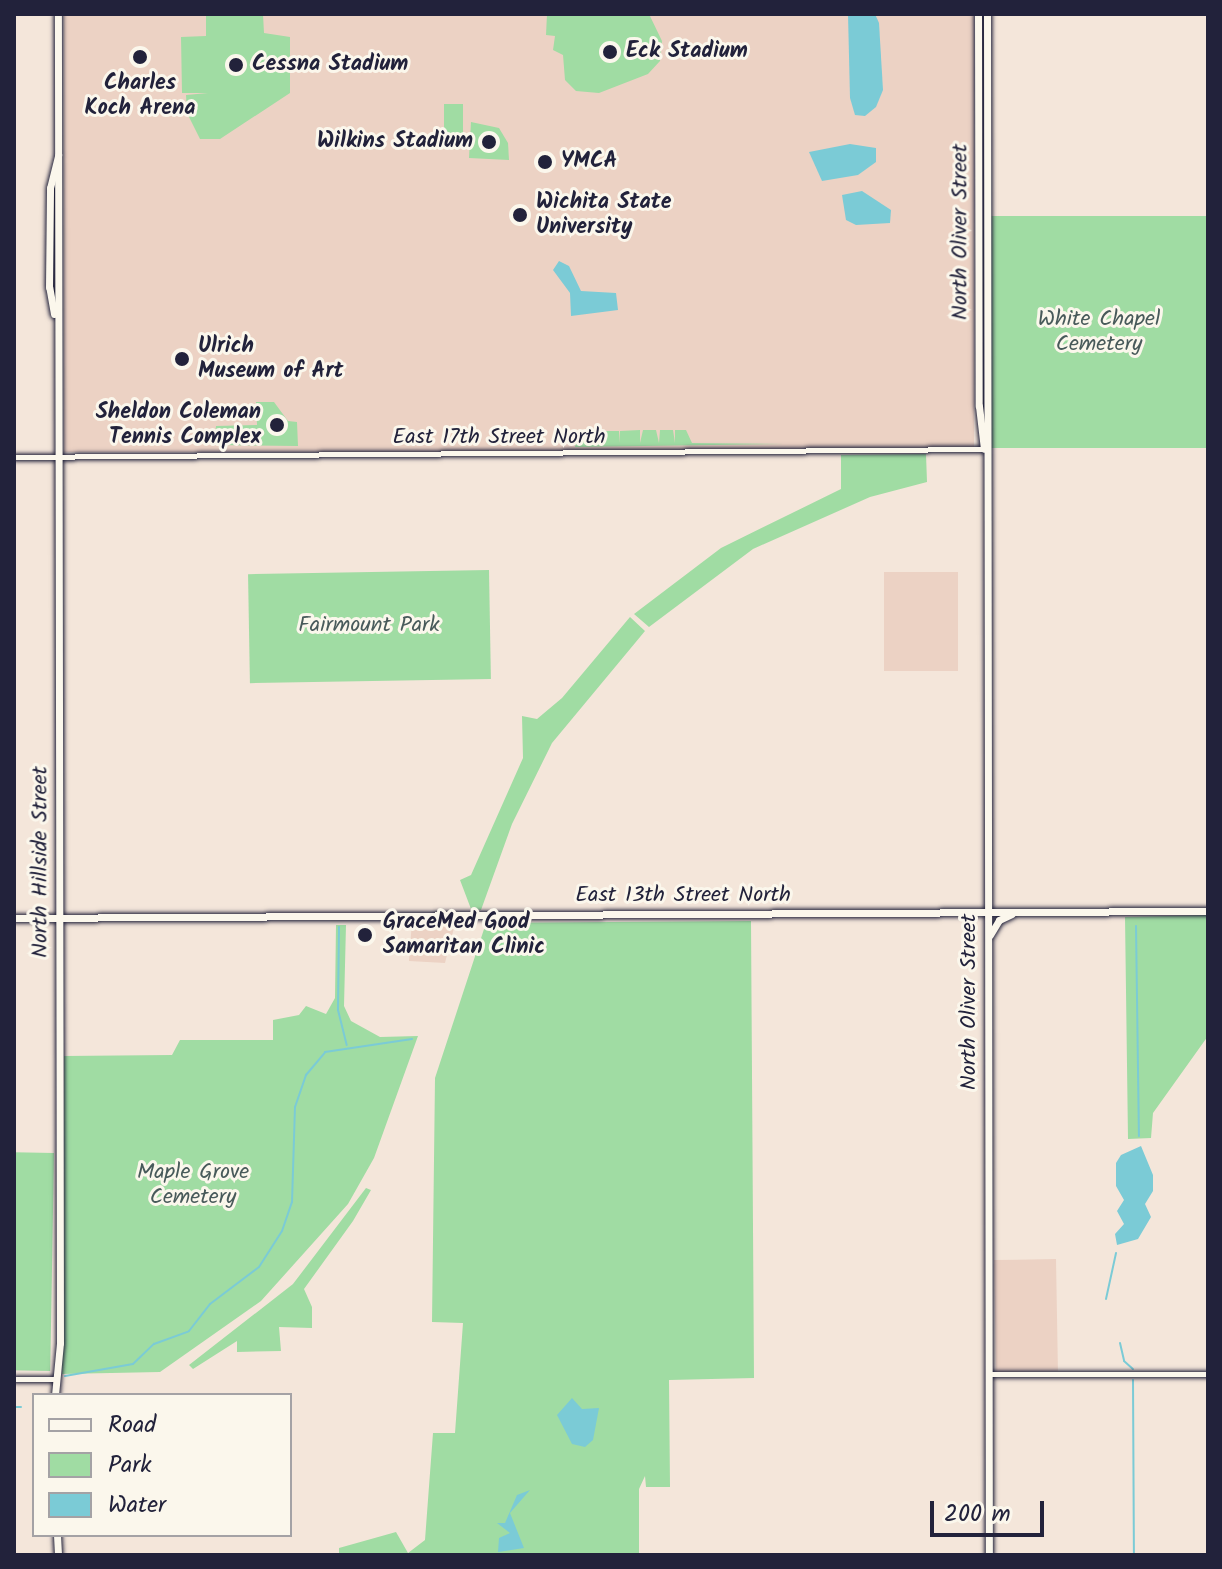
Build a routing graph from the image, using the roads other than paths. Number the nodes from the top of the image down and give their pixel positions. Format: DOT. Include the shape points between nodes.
graph roads {
  1 [pos="978,14"];
  2 [pos="987,14"];
  3 [pos="58,15"];
  4 [pos="984,449"];
  5 [pos="14,457"];
  6 [pos="58,457"];
  7 [pos="1208,911"];
  8 [pos="988,912"];
  9 [pos="1018,912"];
  10 [pos="14,918"];
  11 [pos="58,918"];
  12 [pos="988,940"];
  13 [pos="990,1374"];
  14 [pos="1208,1374"];
  15 [pos="14,1379"];
  16 [pos="55,1379"];
  17 [pos="55,1393"];
  18 [pos="989,1555"];
  1 -- 4 [label="main road, North Oliver Street" via="979,406"];
  2 -- 4 [label="main road, North Oliver Street"];
  3 -- 6 [label="main road, North Hillside Street"];
  4 -- 6 [label="street, East 17th Street North"];
  4 -- 8 [label="main road, North Oliver Street"];
  5 -- 6 [label="street, East 17th Street North"];
  6 -- 11 [label="main road, North Hillside Street"];
  7 -- 9 [label="main road, East 13th Street North"];
  8 -- 9 [label="main road, East 13th Street North"];
  8 -- 11 [label="main road, East 13th Street North"];
  8 -- 12 [label="main road, North Oliver Street"];
  9 -- 12 [label="main road" via="999,920"];
  10 -- 11 [label="main road, East 13th Street North"];
  11 -- 16 [label="main road, North Hillside Street" via="60,1343"];
  12 -- 13 [label="main road, North Oliver Street"];
  13 -- 14 [label="street"];
  13 -- 18 [label="main road, North Oliver Street"];
  15 -- 16 [label="street"];
  16 -- 17 [label="main road, North Hillside Street"];
}
